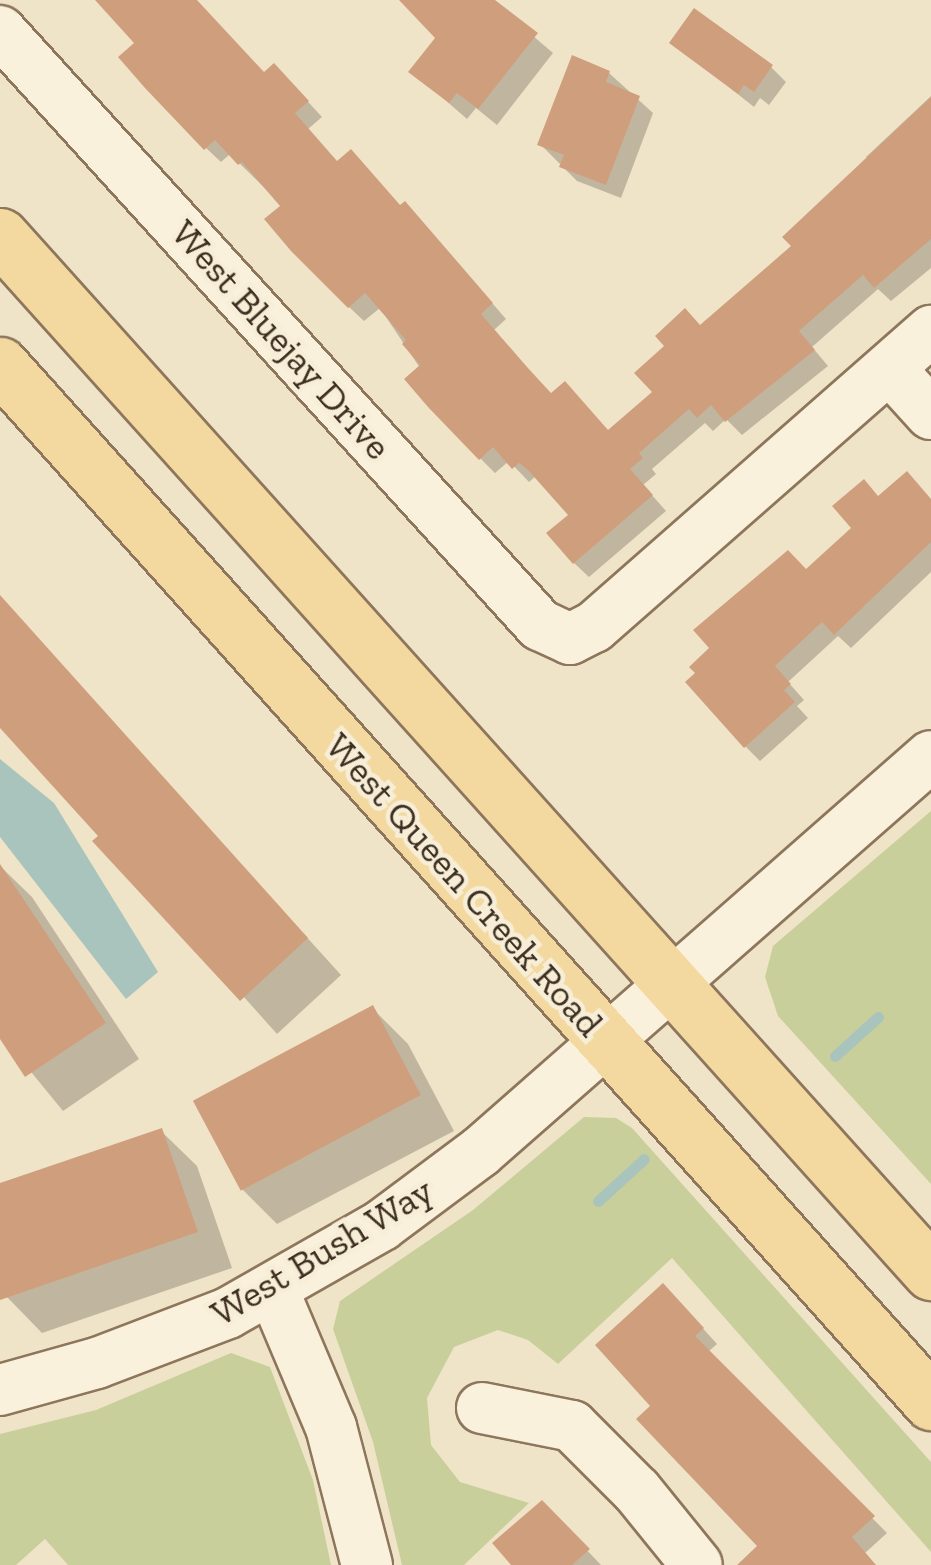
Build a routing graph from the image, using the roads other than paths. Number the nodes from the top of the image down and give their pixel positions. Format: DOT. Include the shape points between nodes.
graph roads {
  1 [pos="0,30"];
  2 [pos="0,236"];
  3 [pos="931,331"];
  4 [pos="0,365"];
  5 [pos="890,369"];
  6 [pos="931,414"];
  7 [pos="931,756"];
  8 [pos="671,984"];
  9 [pos="606,1043"];
  10 [pos="931,1272"];
  11 [pos="273,1290"];
  12 [pos="0,1390"];
  13 [pos="931,1402"];
  14 [pos="482,1408"];
  15 [pos="367,1565"];
  16 [pos="697,1565"];
  1 -- 5 [label="street, West Bluejay Drive" via="540,625 570,639 594,627"];
  2 -- 8 [label="main road"];
  3 -- 5 [label="street"];
  4 -- 9 [label="main road, West Queen Creek Road"];
  5 -- 6 [label="street"];
  7 -- 8 [label="street, West Bush Way"];
  8 -- 9 [label="street, West Bush Way"];
  8 -- 10 [label="main road"];
  9 -- 11 [label="street, West Bush Way" via="433,1189"];
  9 -- 13 [label="main road, West Queen Creek Road"];
  11 -- 12 [label="street, West Bush Way" via="114,1357"];
  11 -- 15 [label="street" via="331,1427"];
  14 -- 16 [label="street" via="572,1426"];
}
